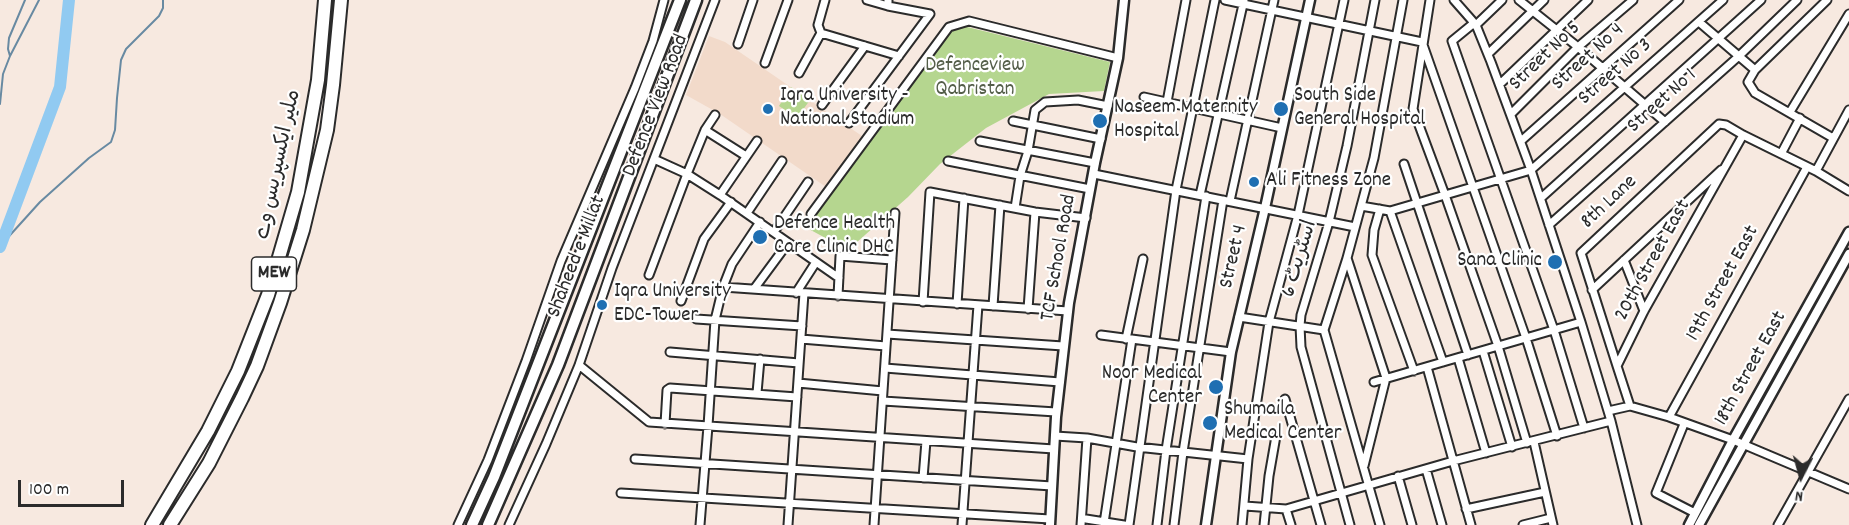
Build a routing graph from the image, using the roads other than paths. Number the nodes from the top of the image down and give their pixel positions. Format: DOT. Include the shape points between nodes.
graph roads {
  1 [pos="325,0"];
  2 [pos="341,0"];
  3 [pos="664,0"];
  4 [pos="680,0"];
  5 [pos="696,0"];
  6 [pos="715,0"];
  7 [pos="753,0"];
  8 [pos="788,0"];
  9 [pos="825,0"];
  10 [pos="867,0"];
  11 [pos="1124,0"];
  12 [pos="1186,0"];
  13 [pos="1215,0"];
  14 [pos="1225,0"];
  15 [pos="1274,0"];
  16 [pos="1310,0"];
  17 [pos="1344,0"];
  18 [pos="1375,0"];
  19 [pos="1402,0"];
  20 [pos="1430,0"];
  21 [pos="1502,0"];
  22 [pos="1520,0"];
  23 [pos="1544,0"];
  24 [pos="1588,0"];
  25 [pos="1632,0"];
  26 [pos="1678,0"];
  27 [pos="1723,0"];
  28 [pos="1761,0"];
  29 [pos="1797,0"];
  30 [pos="1827,0"];
  31 [pos="1456,1"];
  32 [pos="1244,2"];
  33 [pos="888,3"];
  34 [pos="1272,10"];
  35 [pos="1532,11"];
  36 [pos="1849,14"];
  37 [pos="1306,17"];
  38 [pos="1699,22"];
  39 [pos="1339,24"];
  40 [pos="1475,24"];
  41 [pos="1556,30"];
  42 [pos="1370,31"];
  43 [pos="821,33"];
  44 [pos="1396,36"];
  45 [pos="1720,38"];
  46 [pos="1422,42"];
  47 [pos="738,44"];
  48 [pos="865,46"];
  49 [pos="1578,48"];
  50 [pos="1488,54"];
  51 [pos="899,56"];
  52 [pos="1739,56"];
  53 [pos="1118,58"];
  54 [pos="765,63"];
  55 [pos="1603,68"];
  56 [pos="1755,70"];
  57 [pos="800,73"];
  58 [pos="1500,84"];
  59 [pos="1625,87"];
  60 [pos="1144,97"];
  61 [pos="1167,102"];
  62 [pos="822,105"];
  63 [pos="1646,105"];
  64 [pos="1108,106"];
  65 [pos="1192,108"];
  66 [pos="1849,110"];
  67 [pos="1790,112"];
  68 [pos="1219,114"];
  69 [pos="1511,114"];
  70 [pos="715,115"];
  71 [pos="1800,118"];
  72 [pos="1013,121"];
  73 [pos="1248,121"];
  74 [pos="1665,122"];
  75 [pos="849,123"];
  76 [pos="1033,124"];
  77 [pos="1282,129"];
  78 [pos="705,130"];
  79 [pos="1743,135"];
  80 [pos="1833,138"];
  81 [pos="1101,139"];
  82 [pos="756,141"];
  83 [pos="980,141"];
  84 [pos="1521,141"];
  85 [pos="1028,151"];
  86 [pos="1781,154"];
  87 [pos="746,156"];
  88 [pos="654,159"];
  89 [pos="782,161"];
  90 [pos="948,161"];
  91 [pos="1095,163"];
  92 [pos="1404,164"];
  93 [pos="1727,164"];
  94 [pos="1807,168"];
  95 [pos="1531,170"];
  96 [pos="1816,171"];
  97 [pos="687,174"];
  98 [pos="1096,174"];
  99 [pos="1020,176"];
  100 [pos="1502,178"];
  101 [pos="808,182"];
  102 [pos="1473,187"];
  103 [pos="1090,189"];
  104 [pos="1176,190"];
  105 [pos="1849,191"];
  106 [pos="720,195"];
  107 [pos="1445,195"];
  108 [pos="1203,196"];
  109 [pos="964,198"];
  110 [pos="1540,198"];
  111 [pos="1227,201"];
  112 [pos="731,202"];
  113 [pos="1417,203"];
  114 [pos="1000,205"];
  115 [pos="1361,206"];
  116 [pos="1016,208"];
  117 [pos="1265,208"];
  118 [pos="1380,209"];
  119 [pos="1390,211"];
  120 [pos="1035,212"];
  121 [pos="747,213"];
  122 [pos="896,213"];
  123 [pos="811,214"];
  124 [pos="1298,215"];
  125 [pos="1086,218"];
  126 [pos="760,222"];
  127 [pos="1329,222"];
  128 [pos="1549,225"];
  129 [pos="1355,227"];
  130 [pos="774,232"];
  131 [pos="1849,232"];
  132 [pos="788,243"];
  133 [pos="1849,254"];
  134 [pos="1347,258"];
  135 [pos="1143,259"];
  136 [pos="892,260"];
  137 [pos="1624,260"];
  138 [pos="816,262"];
  139 [pos="649,275"];
  140 [pos="839,278"];
  141 [pos="723,287"];
  142 [pos="754,289"];
  143 [pos="1592,290"];
  144 [pos="800,293"];
  145 [pos="838,296"];
  146 [pos="890,300"];
  147 [pos="681,301"];
  148 [pos="923,302"];
  149 [pos="957,304"];
  150 [pos="978,305"];
  151 [pos="993,306"];
  152 [pos="1028,309"];
  153 [pos="1068,311"];
  154 [pos="1644,312"];
  155 [pos="1239,317"];
  156 [pos="696,319"];
  157 [pos="715,320"];
  158 [pos="1269,322"];
  159 [pos="1581,322"];
  160 [pos="802,326"];
  161 [pos="1300,326"];
  162 [pos="1324,330"];
  163 [pos="1554,330"];
  164 [pos="887,334"];
  165 [pos="1101,335"];
  166 [pos="1526,338"];
  167 [pos="801,339"];
  168 [pos="1129,339"];
  169 [pos="975,340"];
  170 [pos="1156,342"];
  171 [pos="1182,345"];
  172 [pos="886,346"];
  173 [pos="1064,346"];
  174 [pos="1498,346"];
  175 [pos="1200,347"];
  176 [pos="1483,351"];
  177 [pos="670,352"];
  178 [pos="1231,352"];
  179 [pos="713,355"];
  180 [pos="1468,355"];
  181 [pos="1458,358"];
  182 [pos="760,359"];
  183 [pos="1443,362"];
  184 [pos="799,363"];
  185 [pos="579,365"];
  186 [pos="1617,366"];
  187 [pos="1427,367"];
  188 [pos="885,368"];
  189 [pos="1414,370"];
  190 [pos="973,374"];
  191 [pos="1386,378"];
  192 [pos="1059,382"];
  193 [pos="1374,382"];
  194 [pos="798,383"];
  195 [pos="711,390"];
  196 [pos="883,391"];
  197 [pos="757,393"];
  198 [pos="797,397"];
  199 [pos="1285,399"];
  200 [pos="1849,399"];
  201 [pos="883,401"];
  202 [pos="1630,406"];
  203 [pos="970,407"];
  204 [pos="1608,411"];
  205 [pos="1056,412"];
  206 [pos="1669,417"];
  207 [pos="1611,421"];
  208 [pos="1684,423"];
  209 [pos="665,424"];
  210 [pos="708,426"];
  211 [pos="1584,428"];
  212 [pos="795,432"];
  213 [pos="1059,436"];
  214 [pos="1276,436"];
  215 [pos="1557,436"];
  216 [pos="880,438"];
  217 [pos="1087,438"];
  218 [pos="1733,440"];
  219 [pos="926,441"];
  220 [pos="1116,442"];
  221 [pos="1531,442"];
  222 [pos="967,443"];
  223 [pos="1743,445"];
  224 [pos="1140,447"];
  225 [pos="1512,447"];
  226 [pos="1054,449"];
  227 [pos="1166,450"];
  228 [pos="1183,452"];
  229 [pos="1486,453"];
  230 [pos="1216,455"];
  231 [pos="635,459"];
  232 [pos="1248,459"];
  233 [pos="1453,461"];
  234 [pos="705,464"];
  235 [pos="1364,466"];
  236 [pos="1426,468"];
  237 [pos="792,469"];
  238 [pos="1807,473"];
  239 [pos="878,475"];
  240 [pos="1398,476"];
  241 [pos="923,478"];
  242 [pos="965,480"];
  243 [pos="1369,484"];
  244 [pos="1052,486"];
  245 [pos="1849,489"];
  246 [pos="1340,492"];
  247 [pos="1545,492"];
  248 [pos="621,493"];
  249 [pos="702,498"];
  250 [pos="1313,500"];
  251 [pos="790,503"];
  252 [pos="1245,506"];
  253 [pos="1266,507"];
  254 [pos="875,508"];
  255 [pos="1286,508"];
  256 [pos="1466,509"];
  257 [pos="1695,513"];
  258 [pos="963,514"];
  259 [pos="1050,522"];
  260 [pos="1084,522"];
  261 [pos="1552,522"];
  262 [pos="1102,523"];
  263 [pos="152,525"];
  264 [pos="170,525"];
  265 [pos="459,525"];
  266 [pos="472,525"];
  267 [pos="488,525"];
  268 [pos="509,525"];
  269 [pos="700,525"];
  270 [pos="788,525"];
  271 [pos="874,525"];
  272 [pos="962,525"];
  273 [pos="1126,525"];
  274 [pos="1156,525"];
  275 [pos="1174,525"];
  276 [pos="1206,525"];
  277 [pos="1242,525"];
  278 [pos="1264,525"];
  279 [pos="1291,525"];
  280 [pos="1321,525"];
  281 [pos="1350,525"];
  282 [pos="1380,525"];
  283 [pos="1412,525"];
  284 [pos="1442,525"];
  285 [pos="1471,525"];
  286 [pos="1523,525"];
  287 [pos="1637,525"];
  288 [pos="1689,525"];
  289 [pos="1699,525"];
  290 [pos="1778,525"];
  1 -- 263 [label="highway, ملیر ایکسپریس وے / MEW" via="318,80 298,192 268,295 238,371 208,431"];
  2 -- 264 [label="highway, ملیر ایکسپریس وے / MEW" via="327,130 303,230 280,303 242,398 209,463"];
  3 -- 265 [label="street" via="635,88 565,251 488,460"];
  4 -- 266 [label="main road, Shaheed e Millat"];
  5 -- 267 [label="main road, Shaheed e Millat" via="558,365"];
  6 -- 88 [label="street, Defence View Road"];
  7 -- 47 [label="street"];
  8 -- 54 [label="street"];
  9 -- 43 [label="street" via="818,25"];
  10 -- 33 [label="street"];
  11 -- 53 [label="street, TCF School Road"];
  12 -- 61 [label="street"];
  13 -- 65 [label="street"];
  14 -- 32 [label="street"];
  15 -- 34 [label="street"];
  16 -- 37 [label="street, Street 4"];
  17 -- 39 [label="street"];
  18 -- 42 [label="street, اسٹریٹ 6"];
  19 -- 44 [label="street"];
  20 -- 46 [label="street"];
  21 -- 40 [label="street"];
  22 -- 35 [label="street"];
  23 -- 35 [label="street"];
  24 -- 41 [label="street"];
  25 -- 49 [label="street, Street No 5"];
  26 -- 55 [label="street, Street No 4"];
  27 -- 38 [label="street, Street No 3"];
  28 -- 45 [label="street"];
  29 -- 52 [label="street, Street No 1"];
  30 -- 56 [label="street"];
  31 -- 40 [label="street"];
  32 -- 34 [label="street"];
  32 -- 68 [label="street"];
  33 -- 51 [label="street" via="930,14"];
  34 -- 37 [label="street"];
  34 -- 73 [label="street"];
  35 -- 41 [label="street"];
  35 -- 50 [label="street"];
  36 -- 67 [label="street"];
  37 -- 39 [label="street"];
  37 -- 77 [label="street, Street 4"];
  38 -- 45 [label="street"];
  38 -- 59 [label="street, Street No 3"];
  39 -- 42 [label="street"];
  39 -- 124 [label="street"];
  40 -- 50 [label="street"];
  40 -- 100 [label="street" via="1452,41"];
  41 -- 49 [label="street"];
  41 -- 58 [label="street"];
  42 -- 44 [label="street"];
  42 -- 127 [label="street, اسٹریٹ 6"];
  43 -- 48 [label="street"];
  43 -- 57 [label="street"];
  44 -- 46 [label="street"];
  44 -- 115 [label="street" via="1374,158"];
  45 -- 52 [label="street"];
  45 -- 63 [label="street"];
  46 -- 102 [label="street"];
  46 -- 107 [label="street" via="1413,109"];
  48 -- 51 [label="street"];
  48 -- 62 [label="street"];
  49 -- 55 [label="street"];
  49 -- 69 [label="street, Street No 5"];
  50 -- 58 [label="street"];
  51 -- 75 [label="street"];
  52 -- 56 [label="street"];
  52 -- 74 [label="street, Street No 1"];
  53 -- 64 [label="street, TCF School Road"];
  53 -- 123 [label="street" via="969,21 949,27"];
  55 -- 59 [label="street"];
  55 -- 84 [label="street, Street No 4"];
  56 -- 67 [label="street" via="1748,79 1755,93"];
  58 -- 69 [label="street"];
  59 -- 63 [label="street"];
  59 -- 95 [label="street, Street No 3"];
  60 -- 61 [label="street"];
  61 -- 65 [label="street"];
  63 -- 74 [label="street"];
  63 -- 110 [label="street"];
  64 -- 76 [label="street" via="1078,100 1045,102 1035,110"];
  64 -- 81 [label="street, TCF School Road"];
  65 -- 68 [label="street"];
  65 -- 104 [label="street"];
  66 -- 80 [label="street"];
  67 -- 71 [label="street"];
  68 -- 73 [label="street"];
  68 -- 108 [label="street"];
  69 -- 84 [label="street"];
  70 -- 78 [label="street"];
  71 -- 80 [label="street"];
  71 -- 86 [label="street"];
  72 -- 76 [label="street"];
  73 -- 77 [label="street"];
  73 -- 111 [label="street"];
  74 -- 128 [label="street, Street No 1"];
  76 -- 81 [label="street"];
  76 -- 85 [label="street"];
  77 -- 117 [label="street, Street 4"];
  78 -- 87 [label="street"];
  78 -- 97 [label="street"];
  79 -- 86 [label="street"];
  79 -- 93 [label="street, 20th Street East"];
  79 -- 143 [label="street, 8th Lane" via="1719,124 1581,253"];
  80 -- 96 [label="street"];
  81 -- 91 [label="street, TCF School Road"];
  82 -- 87 [label="street"];
  83 -- 85 [label="street"];
  84 -- 95 [label="street"];
  85 -- 91 [label="street"];
  85 -- 99 [label="street"];
  86 -- 94 [label="street"];
  87 -- 106 [label="street"];
  88 -- 97 [label="street"];
  88 -- 185 [label="street, Defence View Road"];
  89 -- 121 [label="street"];
  90 -- 99 [label="street"];
  91 -- 98 [label="street, TCF School Road"];
  92 -- 113 [label="street"];
  93 -- 137 [label="street"];
  93 -- 154 [label="street, 20th Street East"];
  94 -- 96 [label="street"];
  94 -- 206 [label="street, 19th Street East"];
  95 -- 100 [label="street"];
  95 -- 110 [label="street"];
  96 -- 105 [label="street"];
  97 -- 106 [label="street"];
  97 -- 139 [label="street"];
  98 -- 103 [label="street, TCF School Road"];
  98 -- 104 [label="street"];
  99 -- 103 [label="street"];
  99 -- 116 [label="street"];
  100 -- 102 [label="street"];
  100 -- 163 [label="street"];
  101 -- 130 [label="street"];
  102 -- 107 [label="street"];
  102 -- 166 [label="street"];
  103 -- 125 [label="street, TCF School Road"];
  104 -- 108 [label="street"];
  104 -- 170 [label="street"];
  106 -- 112 [label="street"];
  107 -- 113 [label="street"];
  107 -- 174 [label="street"];
  108 -- 111 [label="street"];
  108 -- 171 [label="street"];
  109 -- 114 [label="street"];
  109 -- 148 [label="street" via="930,192"];
  109 -- 149 [label="street"];
  110 -- 128 [label="street"];
  111 -- 117 [label="street"];
  111 -- 175 [label="street"];
  112 -- 121 [label="street"];
  112 -- 147 [label="street" via="704,239"];
  113 -- 119 [label="street"];
  113 -- 180 [label="street"];
  114 -- 116 [label="street"];
  114 -- 151 [label="street"];
  115 -- 118 [label="street"];
  115 -- 129 [label="street"];
  116 -- 120 [label="street"];
  117 -- 124 [label="street"];
  117 -- 155 [label="street, Street 4"];
  118 -- 119 [label="street"];
  118 -- 189 [label="street" via="1372,255"];
  119 -- 183 [label="street"];
  120 -- 125 [label="street"];
  120 -- 152 [label="street"];
  121 -- 126 [label="street"];
  122 -- 136 [label="street"];
  124 -- 127 [label="street"];
  124 -- 158 [label="street"];
  125 -- 153 [label="street, TCF School Road"];
  126 -- 130 [label="street"];
  126 -- 141 [label="street" via="732,264"];
  127 -- 129 [label="street"];
  127 -- 161 [label="street, اسٹریٹ 6"];
  128 -- 159 [label="street"];
  129 -- 134 [label="street"];
  130 -- 132 [label="street"];
  131 -- 218 [label="street, 18th Street East"];
  132 -- 138 [label="street"];
  132 -- 142 [label="street"];
  133 -- 223 [label="street, 18th Street East"];
  134 -- 162 [label="street"];
  134 -- 191 [label="street"];
  135 -- 168 [label="street"];
  136 -- 140 [label="street" via="840,256"];
  136 -- 146 [label="street"];
  137 -- 143 [label="street"];
  137 -- 154 [label="street"];
  138 -- 140 [label="street"];
  138 -- 144 [label="street"];
  140 -- 145 [label="street"];
  141 -- 142 [label="street"];
  141 -- 157 [label="street"];
  142 -- 144 [label="street"];
  143 -- 186 [label="street, 8th Lane"];
  144 -- 145 [label="street"];
  144 -- 160 [label="street"];
  145 -- 146 [label="street"];
  146 -- 148 [label="street"];
  146 -- 164 [label="street"];
  148 -- 149 [label="street"];
  149 -- 150 [label="street"];
  150 -- 151 [label="street"];
  150 -- 169 [label="street"];
  151 -- 152 [label="street"];
  152 -- 153 [label="street"];
  153 -- 173 [label="street, TCF School Road"];
  154 -- 186 [label="street, 20th Street East"];
  155 -- 158 [label="street"];
  155 -- 178 [label="street, Street 4"];
  156 -- 157 [label="street"];
  157 -- 160 [label="street"];
  157 -- 179 [label="street"];
  158 -- 161 [label="street"];
  158 -- 232 [label="street"];
  159 -- 163 [label="street"];
  159 -- 204 [label="street"];
  160 -- 167 [label="street"];
  161 -- 162 [label="street"];
  161 -- 246 [label="street, اسٹریٹ 6" via="1301,347"];
  162 -- 235 [label="street"];
  163 -- 166 [label="street"];
  163 -- 211 [label="street"];
  164 -- 169 [label="street"];
  164 -- 172 [label="street"];
  165 -- 168 [label="street"];
  166 -- 174 [label="street"];
  166 -- 215 [label="street"];
  167 -- 172 [label="street"];
  167 -- 184 [label="street"];
  168 -- 170 [label="street"];
  168 -- 220 [label="street"];
  169 -- 173 [label="street"];
  169 -- 190 [label="street"];
  170 -- 171 [label="street"];
  170 -- 224 [label="street"];
  171 -- 175 [label="street"];
  171 -- 227 [label="street"];
  172 -- 188 [label="street"];
  173 -- 192 [label="street, TCF School Road"];
  174 -- 176 [label="street"];
  174 -- 221 [label="street"];
  175 -- 178 [label="street"];
  175 -- 228 [label="street"];
  176 -- 180 [label="street"];
  176 -- 225 [label="street"];
  177 -- 179 [label="street"];
  178 -- 230 [label="street, Street 4"];
  179 -- 182 [label="street"];
  179 -- 195 [label="street"];
  180 -- 181 [label="street"];
  181 -- 183 [label="street"];
  181 -- 229 [label="street"];
  182 -- 184 [label="street"];
  182 -- 197 [label="street"];
  183 -- 187 [label="street"];
  184 -- 194 [label="street"];
  185 -- 209 [label="street" via="649,422"];
  185 -- 268 [label="street, Defence View Road"];
  186 -- 202 [label="street"];
  187 -- 189 [label="street"];
  187 -- 233 [label="street"];
  188 -- 190 [label="street"];
  188 -- 196 [label="street"];
  189 -- 191 [label="street"];
  190 -- 192 [label="street"];
  190 -- 203 [label="street"];
  191 -- 193 [label="street"];
  191 -- 235 [label="street"];
  192 -- 205 [label="street, TCF School Road"];
  194 -- 196 [label="street"];
  194 -- 198 [label="street"];
  195 -- 197 [label="street"];
  195 -- 209 [label="street" via="668,388"];
  195 -- 210 [label="street"];
  196 -- 201 [label="street"];
  197 -- 198 [label="street"];
  198 -- 212 [label="street"];
  199 -- 250 [label="street"];
  200 -- 238 [label="street"];
  201 -- 203 [label="street"];
  201 -- 216 [label="street"];
  202 -- 204 [label="street"];
  202 -- 206 [label="street"];
  203 -- 205 [label="street"];
  203 -- 222 [label="street"];
  204 -- 207 [label="street"];
  205 -- 213 [label="street, TCF School Road"];
  206 -- 208 [label="street"];
  207 -- 211 [label="street"];
  207 -- 287 [label="street"];
  208 -- 218 [label="street"];
  208 -- 257 [label="street" via="1656,493"];
  209 -- 210 [label="street"];
  210 -- 212 [label="street"];
  210 -- 234 [label="street"];
  211 -- 215 [label="street"];
  212 -- 216 [label="street"];
  212 -- 237 [label="street"];
  213 -- 217 [label="street"];
  213 -- 226 [label="street, TCF School Road"];
  214 -- 253 [label="street"];
  215 -- 221 [label="street"];
  216 -- 219 [label="street"];
  216 -- 239 [label="street"];
  217 -- 220 [label="street"];
  217 -- 260 [label="street"];
  218 -- 223 [label="street"];
  218 -- 257 [label="street, 18th Street East"];
  219 -- 222 [label="street"];
  219 -- 241 [label="street"];
  220 -- 224 [label="street"];
  220 -- 262 [label="street"];
  221 -- 225 [label="street"];
  221 -- 247 [label="street"];
  222 -- 226 [label="street"];
  222 -- 242 [label="street"];
  223 -- 238 [label="street"];
  223 -- 289 [label="street, 18th Street East"];
  224 -- 227 [label="street"];
  224 -- 273 [label="street"];
  225 -- 229 [label="street"];
  226 -- 244 [label="street, TCF School Road"];
  227 -- 228 [label="street"];
  227 -- 274 [label="street"];
  228 -- 230 [label="street"];
  228 -- 275 [label="street"];
  229 -- 233 [label="street"];
  230 -- 232 [label="street"];
  230 -- 276 [label="street, Street 4"];
  231 -- 234 [label="street"];
  232 -- 252 [label="street"];
  233 -- 236 [label="street"];
  233 -- 256 [label="street"];
  234 -- 237 [label="street"];
  234 -- 249 [label="street"];
  235 -- 243 [label="street"];
  236 -- 240 [label="street"];
  236 -- 284 [label="street"];
  237 -- 239 [label="street"];
  237 -- 251 [label="street"];
  238 -- 245 [label="street"];
  238 -- 290 [label="street"];
  239 -- 241 [label="street"];
  239 -- 254 [label="street"];
  240 -- 243 [label="street"];
  240 -- 283 [label="street"];
  241 -- 242 [label="street"];
  242 -- 244 [label="street"];
  242 -- 258 [label="street"];
  243 -- 246 [label="street"];
  243 -- 282 [label="street"];
  244 -- 259 [label="street, TCF School Road"];
  246 -- 250 [label="street"];
  246 -- 281 [label="street, اسٹریٹ 6"];
  247 -- 256 [label="street"];
  247 -- 261 [label="street"];
  248 -- 249 [label="street"];
  249 -- 251 [label="street"];
  249 -- 269 [label="street"];
  250 -- 255 [label="street"];
  250 -- 280 [label="street"];
  251 -- 254 [label="street"];
  251 -- 270 [label="street"];
  252 -- 253 [label="street"];
  252 -- 277 [label="street"];
  253 -- 255 [label="street"];
  253 -- 278 [label="street"];
  254 -- 258 [label="street"];
  254 -- 271 [label="street"];
  255 -- 279 [label="street"];
  256 -- 285 [label="street"];
  257 -- 288 [label="street, 18th Street East"];
  258 -- 259 [label="street"];
  258 -- 272 [label="street"];
  260 -- 262 [label="street"];
  261 -- 286 [label="street"];
  262 -- 273 [label="street"];
}
